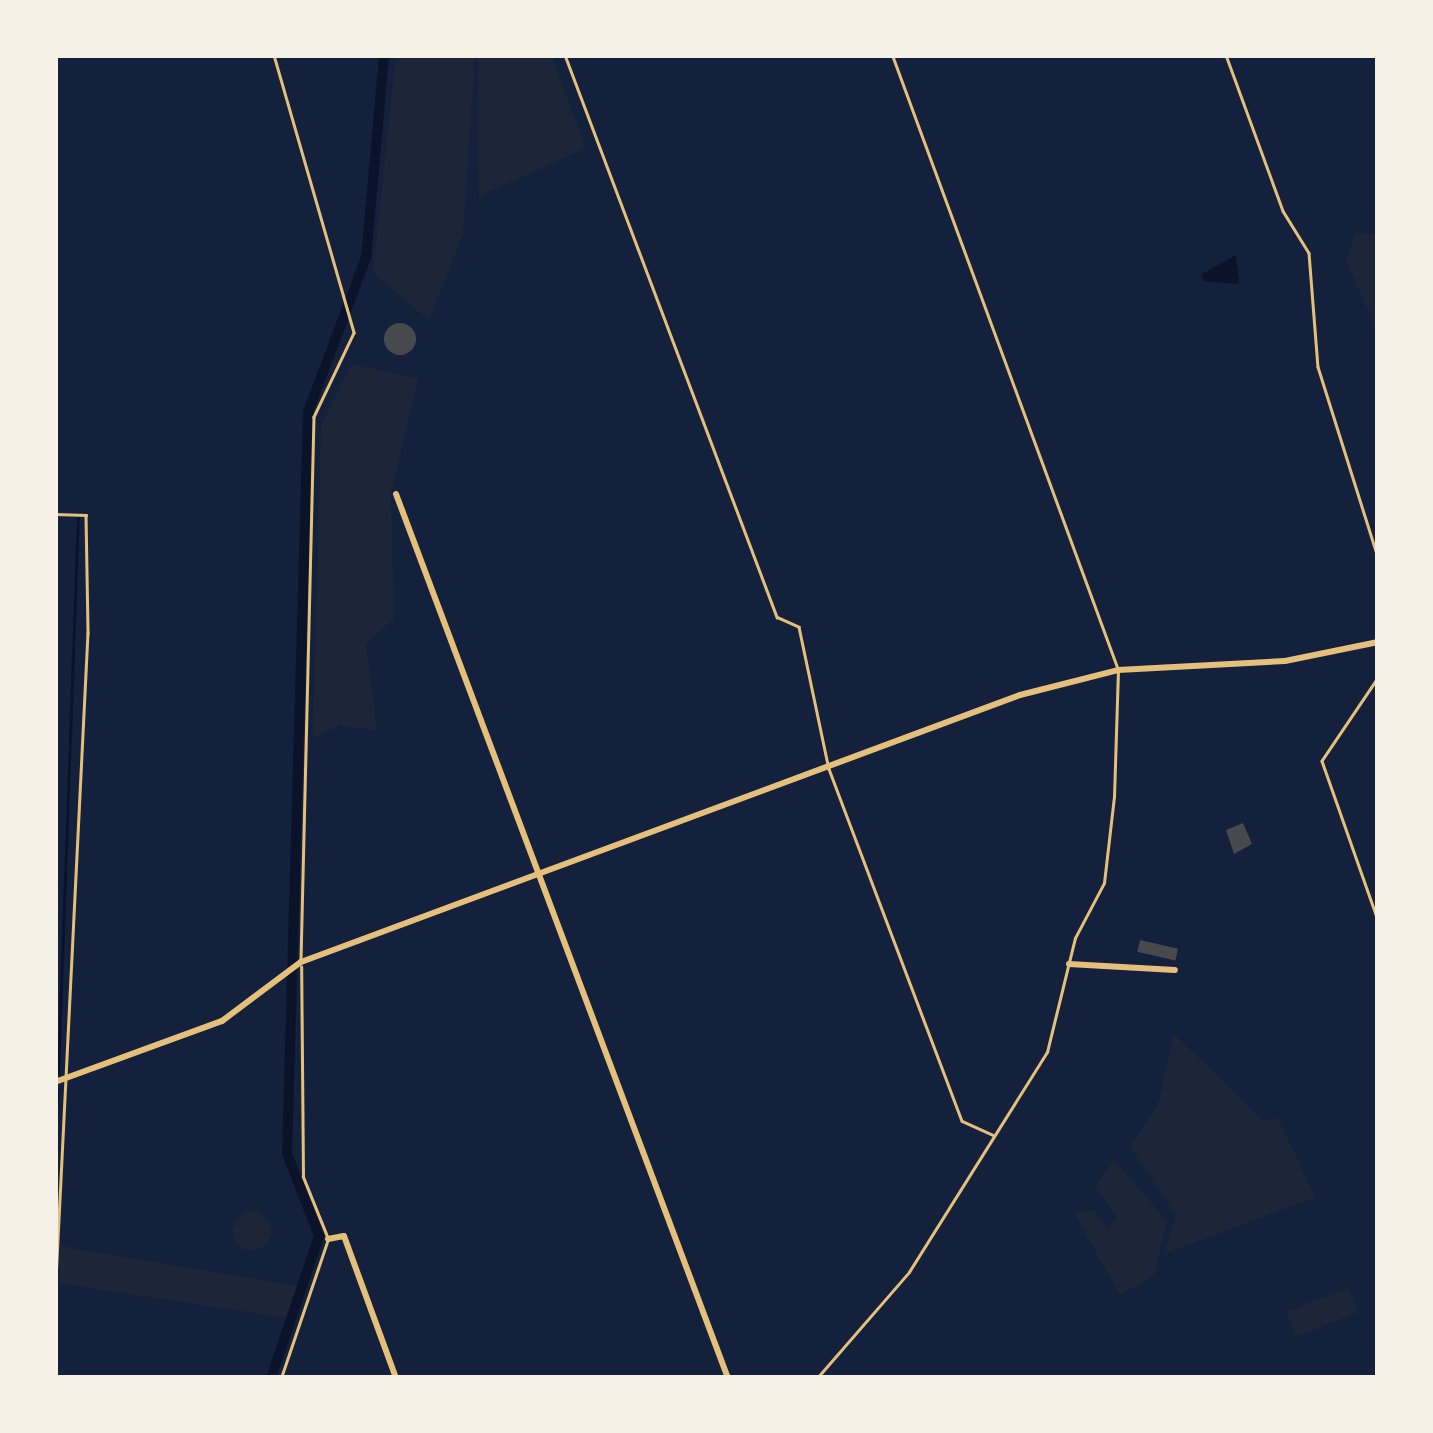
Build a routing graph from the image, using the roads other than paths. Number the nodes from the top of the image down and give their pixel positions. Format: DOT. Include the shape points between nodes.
graph roads {
  1 [pos="274,55"];
  2 [pos="564,55"];
  3 [pos="892,55"];
  4 [pos="1226,55"];
  5 [pos="396,494"];
  6 [pos="55,514"];
  7 [pos="1378,557"];
  8 [pos="1378,642"];
  9 [pos="1118,670"];
  10 [pos="1378,678"];
  11 [pos="828,769"];
  12 [pos="540,872"];
  13 [pos="1378,920"];
  14 [pos="300,962"];
  15 [pos="1068,964"];
  16 [pos="1175,970"];
  17 [pos="59,1081"];
  18 [pos="995,1136"];
  19 [pos="328,1239"];
  20 [pos="55,1300"];
  21 [pos="281,1378"];
  22 [pos="396,1378"];
  23 [pos="728,1378"];
  24 [pos="816,1378"];
  1 -- 14 [label="lane" via="354,334 314,418"];
  2 -- 11 [label="lane" via="772,602 799,627"];
  3 -- 9 [label="lane"];
  4 -- 7 [label="lane" via="1283,211 1309,253 1318,367"];
  5 -- 12 [label="street"];
  6 -- 17 [label="lane" via="86,514 87,618"];
  8 -- 9 [label="street" via="1285,661"];
  9 -- 11 [label="street" via="1020,695"];
  9 -- 15 [label="lane" via="1104,884"];
  10 -- 13 [label="lane" via="1322,761"];
  11 -- 12 [label="street"];
  11 -- 18 [label="lane" via="962,1121"];
  12 -- 14 [label="street"];
  12 -- 23 [label="street"];
  14 -- 17 [label="street" via="222,1021"];
  14 -- 19 [label="lane" via="303,1177"];
  15 -- 16 [label="street"];
  15 -- 18 [label="lane" via="1054,1039"];
  17 -- 20 [label="lane"];
  18 -- 24 [label="lane" via="879,1314"];
  19 -- 21 [label="lane"];
  19 -- 22 [label="street" via="344,1236"];
}
